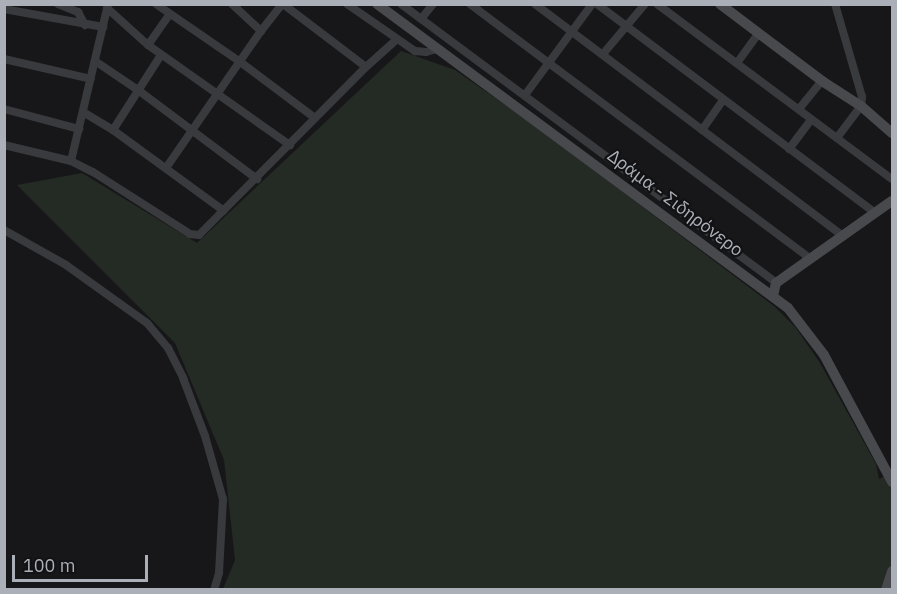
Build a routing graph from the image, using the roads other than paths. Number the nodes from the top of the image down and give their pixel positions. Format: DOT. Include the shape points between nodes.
graph roads {
  1 [pos="58,4"];
  2 [pos="156,4"];
  3 [pos="232,4"];
  4 [pos="283,4"];
  5 [pos="347,4"];
  6 [pos="377,4"];
  7 [pos="401,4"];
  8 [pos="433,4"];
  9 [pos="470,4"];
  10 [pos="535,4"];
  11 [pos="592,4"];
  12 [pos="597,4"];
  13 [pos="645,4"];
  14 [pos="657,4"];
  15 [pos="720,4"];
  16 [pos="835,4"];
  17 [pos="108,6"];
  18 [pos="4,9"];
  19 [pos="169,15"];
  20 [pos="422,19"];
  21 [pos="85,25"];
  22 [pos="103,27"];
  23 [pos="626,27"];
  24 [pos="261,31"];
  25 [pos="572,32"];
  26 [pos="758,34"];
  27 [pos="396,40"];
  28 [pos="148,45"];
  29 [pos="437,49"];
  30 [pos="603,54"];
  31 [pos="161,55"];
  32 [pos="4,59"];
  33 [pos="95,61"];
  34 [pos="239,61"];
  35 [pos="549,63"];
  36 [pos="737,63"];
  37 [pos="366,68"];
  38 [pos="91,79"];
  39 [pos="822,81"];
  40 [pos="138,90"];
  41 [pos="216,94"];
  42 [pos="525,94"];
  43 [pos="723,100"];
  44 [pos="861,106"];
  45 [pos="4,109"];
  46 [pos="799,109"];
  47 [pos="83,112"];
  48 [pos="315,118"];
  49 [pos="811,120"];
  50 [pos="79,129"];
  51 [pos="113,130"];
  52 [pos="192,130"];
  53 [pos="702,130"];
  54 [pos="892,133"];
  55 [pos="837,138"];
  56 [pos="4,145"];
  57 [pos="290,145"];
  58 [pos="789,149"];
  59 [pos="71,161"];
  60 [pos="166,168"];
  61 [pos="257,179"];
  62 [pos="892,179"];
  63 [pos="892,201"];
  64 [pos="224,212"];
  65 [pos="875,213"];
  66 [pos="4,230"];
  67 [pos="843,236"];
  68 [pos="811,259"];
  69 [pos="776,283"];
  70 [pos="773,296"];
  71 [pos="892,482"];
  72 [pos="892,571"];
  73 [pos="214,590"];
  74 [pos="886,590"];
  1 -- 21 [label="street" via="78,12"];
  2 -- 19 [label="street"];
  3 -- 24 [label="street"];
  4 -- 24 [label="street"];
  4 -- 37 [label="street"];
  5 -- 27 [label="street"];
  6 -- 29 [label="street, Δράμα - Σιδηρόνερο"];
  7 -- 20 [label="street"];
  8 -- 20 [label="street"];
  9 -- 35 [label="street"];
  10 -- 25 [label="street"];
  11 -- 25 [label="street"];
  12 -- 23 [label="street"];
  13 -- 23 [label="street"];
  14 -- 36 [label="street"];
  15 -- 26 [label="street"];
  16 -- 44 [label="street" via="862,97"];
  17 -- 22 [label="street"];
  17 -- 28 [label="street"];
  18 -- 21 [label="street"];
  19 -- 28 [label="street"];
  19 -- 34 [label="street"];
  20 -- 42 [label="street"];
  21 -- 22 [label="street"];
  22 -- 33 [label="street"];
  23 -- 30 [label="street"];
  23 -- 43 [label="street"];
  24 -- 34 [label="street"];
  25 -- 30 [label="street"];
  25 -- 35 [label="street"];
  26 -- 36 [label="street"];
  26 -- 39 [label="street"];
  27 -- 29 [label="street" via="415,51"];
  27 -- 37 [label="street"];
  28 -- 31 [label="street"];
  29 -- 70 [label="street, Δράμα - Σιδηρόνερο"];
  30 -- 53 [label="street"];
  31 -- 40 [label="street"];
  31 -- 41 [label="street"];
  32 -- 38 [label="street"];
  33 -- 38 [label="street"];
  33 -- 40 [label="street"];
  34 -- 41 [label="street"];
  34 -- 48 [label="street"];
  35 -- 42 [label="street"];
  35 -- 68 [label="street"];
  36 -- 46 [label="street"];
  37 -- 48 [label="street"];
  38 -- 47 [label="street"];
  39 -- 44 [label="street"];
  39 -- 46 [label="street"];
  40 -- 51 [label="street"];
  40 -- 52 [label="street"];
  41 -- 52 [label="street"];
  41 -- 57 [label="street"];
  42 -- 69 [label="street"];
  43 -- 53 [label="street"];
  43 -- 58 [label="street"];
  44 -- 54 [label="street"];
  44 -- 55 [label="street"];
  45 -- 50 [label="street"];
  46 -- 49 [label="street"];
  47 -- 50 [label="street"];
  47 -- 51 [label="street"];
  48 -- 57 [label="street"];
  49 -- 55 [label="street"];
  49 -- 58 [label="street"];
  50 -- 59 [label="street"];
  51 -- 60 [label="street"];
  52 -- 60 [label="street"];
  52 -- 61 [label="street"];
  53 -- 67 [label="street"];
  55 -- 62 [label="street"];
  56 -- 59 [label="street"];
  57 -- 61 [label="street"];
  58 -- 65 [label="street"];
  59 -- 64 [label="street" via="193,235 202,233"];
  60 -- 64 [label="street"];
  61 -- 64 [label="street"];
  63 -- 65 [label="street"];
  65 -- 67 [label="street"];
  66 -- 73 [label="street" via="66,265 147,323 168,348 201,426 223,499 219,573"];
  67 -- 68 [label="street"];
  68 -- 69 [label="street"];
  69 -- 70 [label="street"];
  70 -- 71 [label="street, Δράμα - Σιδηρόνερο" via="793,313 820,348"];
  72 -- 74 [label="street"];
}
